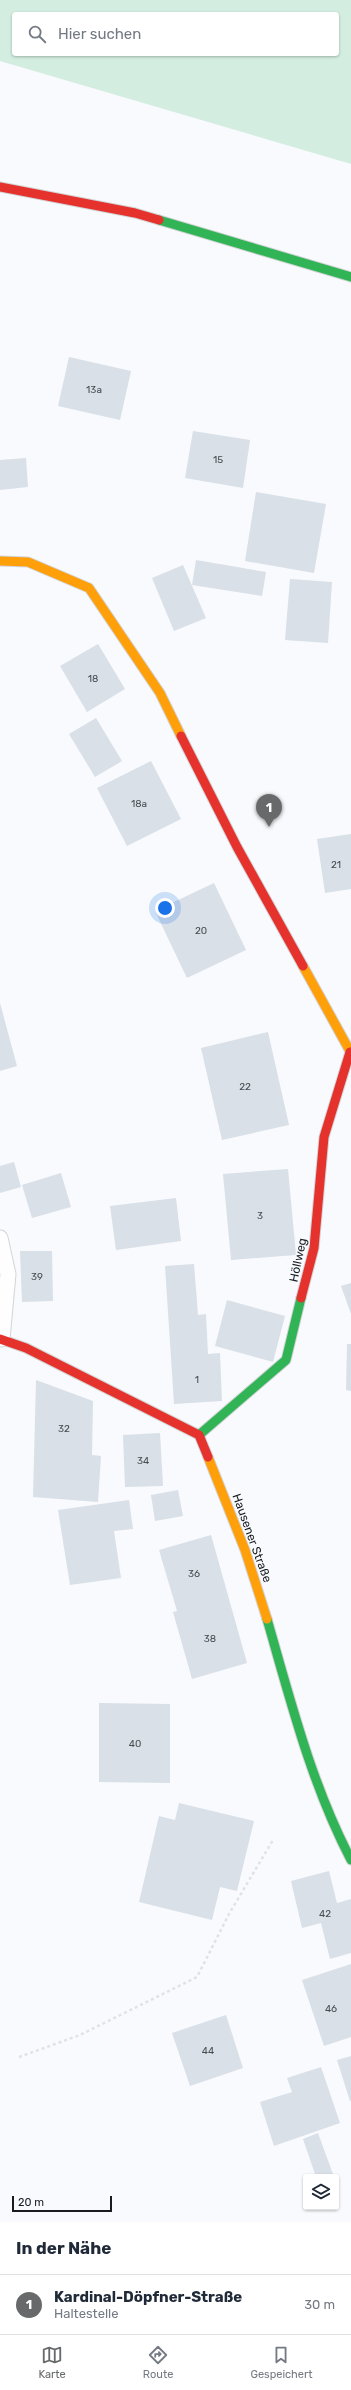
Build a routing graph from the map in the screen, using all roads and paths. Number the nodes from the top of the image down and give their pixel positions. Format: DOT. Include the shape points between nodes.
graph roads {
  1 [pos="0,187"];
  2 [pos="351,277"];
  3 [pos="0,561"];
  4 [pos="350,1052"];
  5 [pos="0,1238"];
  6 [pos="1,1339"];
  7 [pos="199,1435"];
  8 [pos="273,1840"];
  9 [pos="351,1860"];
  10 [pos="19,2057"];
  1 -- 2 [label="street" via="135,214"];
  3 -- 4 [label="street" via="28,562 89,588 160,693 237,847"];
  4 -- 7 [label="street, Höllweg" via="324,1137 314,1248 286,1360"];
  5 -- 6 [label="lane" via="8,1274"];
  6 -- 7 [label="street" via="26,1348"];
  7 -- 9 [label="street, Hausener Straße" via="251,1567 318,1791"];
  8 -- 10 [label="path" via="229,1914 197,1977 80,2035"];
}
